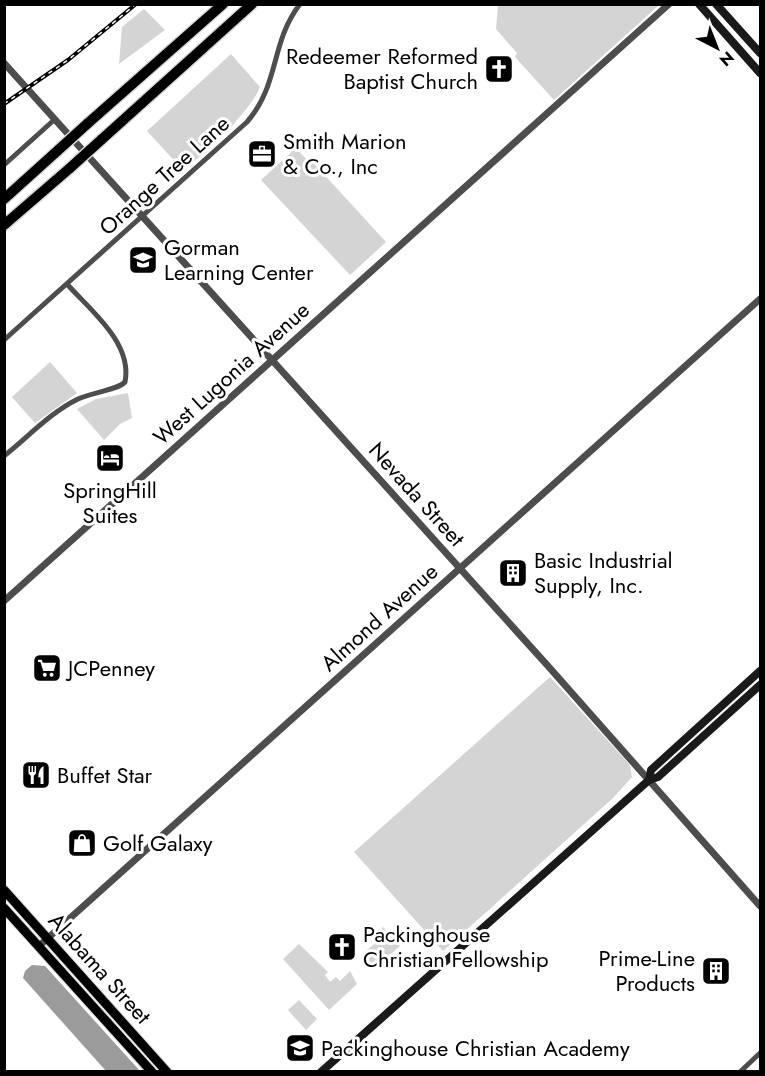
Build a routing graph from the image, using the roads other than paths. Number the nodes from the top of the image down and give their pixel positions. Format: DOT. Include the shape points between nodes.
graph roads {
  1 [pos="221,4"];
  2 [pos="300,4"];
  3 [pos="669,4"];
  4 [pos="699,4"];
  5 [pos="716,4"];
  6 [pos="251,7"];
  7 [pos="760,53"];
  8 [pos="4,63"];
  9 [pos="760,73"];
  10 [pos="54,120"];
  11 [pos="4,165"];
  12 [pos="4,199"];
  13 [pos="142,217"];
  14 [pos="4,225"];
  15 [pos="67,284"];
  16 [pos="760,299"];
  17 [pos="4,340"];
  18 [pos="271,361"];
  19 [pos="4,456"];
  20 [pos="459,569"];
  21 [pos="4,601"];
  22 [pos="760,671"];
  23 [pos="760,686"];
  24 [pos="649,780"];
  25 [pos="4,890"];
  26 [pos="760,906"];
  27 [pos="4,908"];
  28 [pos="48,938"];
  29 [pos="39,946"];
  30 [pos="760,1053"];
  31 [pos="152,1071"];
  32 [pos="167,1071"];
  33 [pos="321,1071"];
  34 [pos="740,1071"];
  1 -- 12 [label="highway, bridge"];
  2 -- 13 [label="street, Orange Tree Lane" via="279,41 269,86 252,116"];
  3 -- 18 [label="street, West Lugonia Avenue"];
  4 -- 9 [label="main road"];
  5 -- 7 [label="main road"];
  6 -- 14 [label="highway, bridge"];
  8 -- 10 [label="street, Nevada Street"];
  10 -- 11 [label="street"];
  10 -- 13 [label="street, Nevada Street"];
  13 -- 15 [label="street, Orange Tree Lane"];
  13 -- 18 [label="street, Nevada Street"];
  15 -- 17 [label="street, Orange Tree Lane"];
  15 -- 19 [label="street" via="116,341 124,358 124,384 74,401"];
  16 -- 20 [label="street, Almond Avenue"];
  18 -- 20 [label="street, Nevada Street"];
  18 -- 21 [label="street, West Lugonia Avenue"];
  20 -- 24 [label="street, Nevada Street"];
  20 -- 28 [label="street, Almond Avenue"];
  22 -- 24 [label="main road" via="651,770"];
  23 -- 24 [label="main road" via="658,777"];
  24 -- 26 [label="street, Nevada Street"];
  24 -- 33 [label="main road"];
  25 -- 28 [label="main road, Alabama Street"];
  27 -- 29 [label="main road, Alabama Street"];
  28 -- 29 [label="street, Almond Avenue"];
  28 -- 32 [label="main road, Alabama Street"];
  29 -- 31 [label="main road, Alabama Street"];
  30 -- 34 [label="street"];
}
